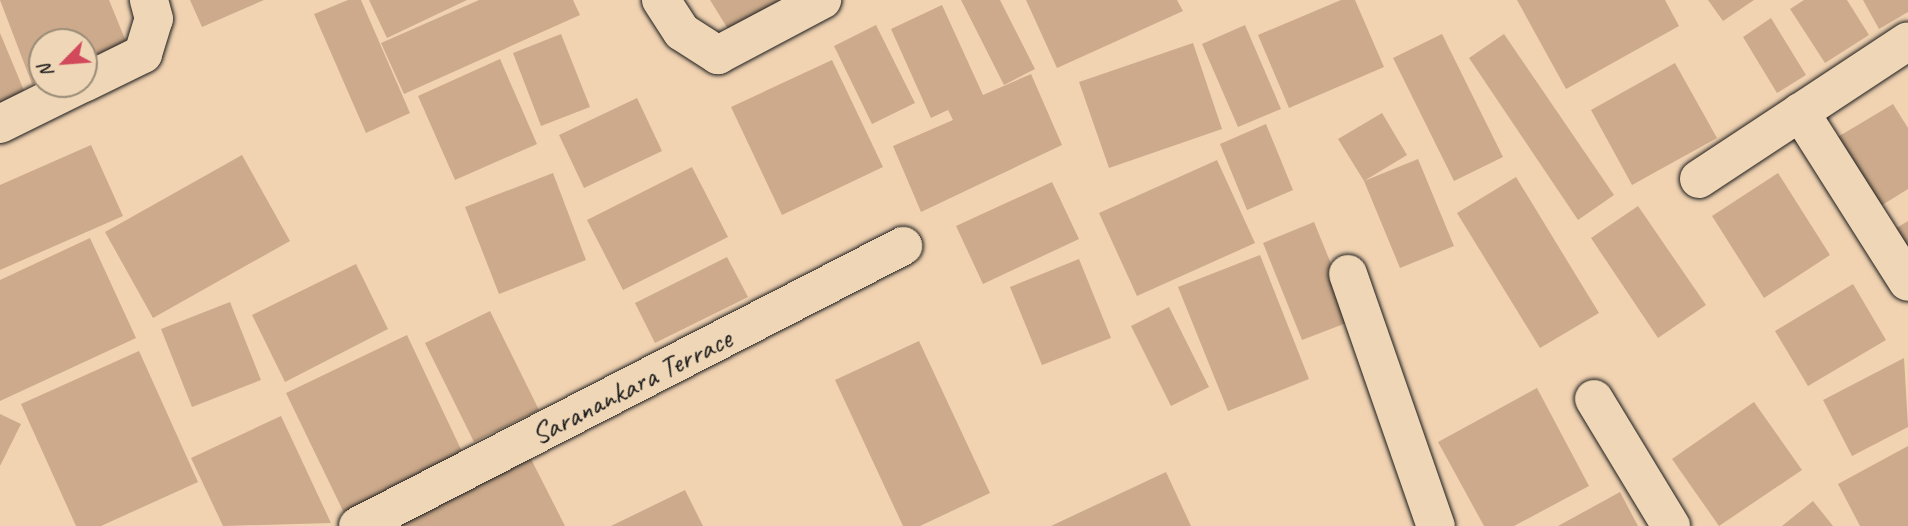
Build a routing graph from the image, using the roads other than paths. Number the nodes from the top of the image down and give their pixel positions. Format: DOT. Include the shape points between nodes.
graph roads {
  1 [pos="149,0"];
  2 [pos="661,0"];
  3 [pos="822,0"];
  4 [pos="1908,41"];
  5 [pos="98,76"];
  6 [pos="53,98"];
  7 [pos="1800,112"];
  8 [pos="0,124"];
  9 [pos="1699,179"];
  10 [pos="903,246"];
  11 [pos="1348,274"];
  12 [pos="1908,282"];
  13 [pos="1594,399"];
  14 [pos="358,526"];
  15 [pos="1436,526"];
  16 [pos="1671,526"];
  1 -- 5 [label="street" via="154,19 143,54"];
  2 -- 3 [label="street" via="682,32 718,55"];
  4 -- 7 [label="street"];
  6 -- 8 [label="street"];
  7 -- 9 [label="street"];
  7 -- 12 [label="street"];
  10 -- 14 [label="street, Saranankara Terrace"];
  11 -- 15 [label="street"];
  13 -- 16 [label="street"];
}
